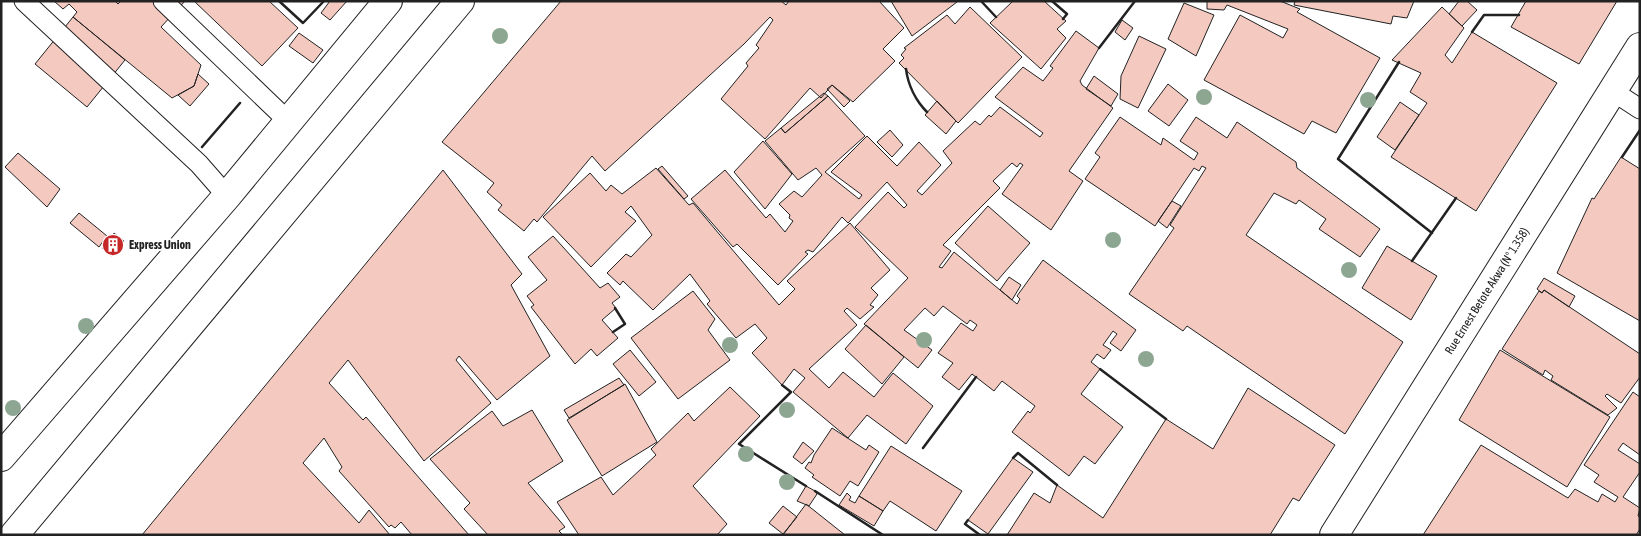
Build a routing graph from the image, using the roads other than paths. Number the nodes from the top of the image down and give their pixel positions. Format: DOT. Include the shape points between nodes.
graph roads {
  1 [pos="24,1"];
  2 [pos="163,1"];
  3 [pos="388,1"];
  4 [pos="460,1"];
  5 [pos="1640,48"];
  6 [pos="1614,92"];
  7 [pos="1640,109"];
  8 [pos="288,120"];
  9 [pos="227,196"];
  10 [pos="1,458"];
  11 [pos="14,535"];
  12 [pos="1334,535"];
  1 -- 9 [label="lane" via="192,157"];
  2 -- 8 [label="lane"];
  3 -- 8 [label="main road"];
  4 -- 11 [label="main road"];
  5 -- 6 [label="main road, Rue Ernest Betote Akwa (N° 1.358)"];
  6 -- 7 [label="lane"];
  6 -- 12 [label="main road, Rue Ernest Betote Akwa (N° 1.358)"];
  8 -- 9 [label="main road"];
  9 -- 10 [label="main road"];
}
